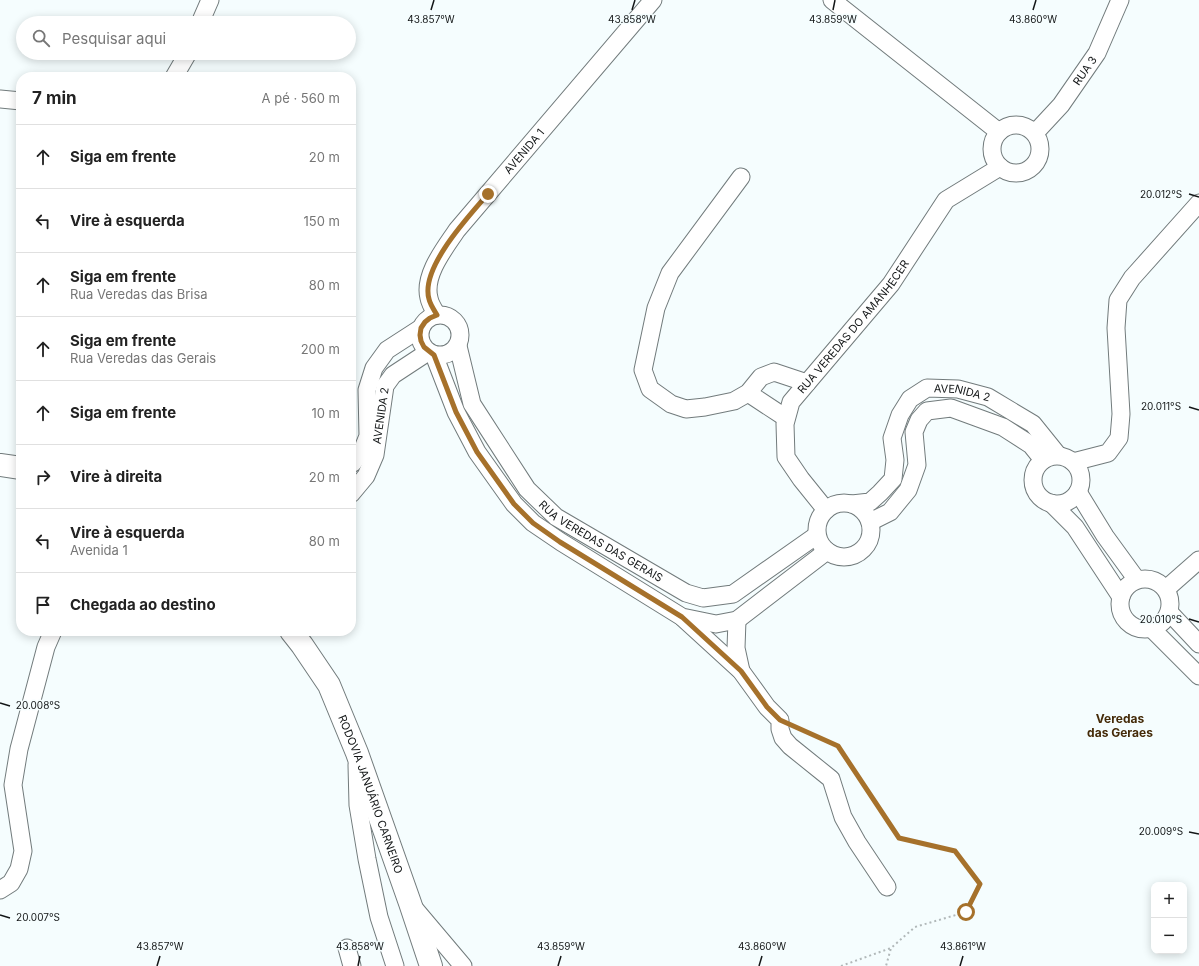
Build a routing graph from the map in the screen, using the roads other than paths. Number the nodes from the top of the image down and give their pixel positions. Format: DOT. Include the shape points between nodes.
graph roads {
  1 [pos="210,0"];
  2 [pos="653,0"];
  3 [pos="832,0"];
  4 [pos="1120,0"];
  5 [pos="203,16"];
  6 [pos="184,60"];
  7 [pos="177,72"];
  8 [pos="0,99"];
  9 [pos="16,101"];
  10 [pos="999,132"];
  11 [pos="1035,133"];
  12 [pos="1000,168"];
  13 [pos="740,177"];
  14 [pos="1199,203"];
  15 [pos="437,315"];
  16 [pos="421,328"];
  17 [pos="458,346"];
  18 [pos="431,353"];
  19 [pos="807,383"];
  20 [pos="748,393"];
  21 [pos="786,418"];
  22 [pos="356,459"];
  23 [pos="1058,459"];
  24 [pos="0,465"];
  25 [pos="16,467"];
  26 [pos="356,488"];
  27 [pos="1078,492"];
  28 [pos="1051,503"];
  29 [pos="852,504"];
  30 [pos="826,510"];
  31 [pos="870,522"];
  32 [pos="818,535"];
  33 [pos="827,551"];
  34 [pos="1199,560"];
  35 [pos="1137,580"];
  36 [pos="1166,589"];
  37 [pos="1121,597"];
  38 [pos="1169,612"];
  39 [pos="682,617"];
  40 [pos="737,620"];
  41 [pos="1151,628"];
  42 [pos="51,636"];
  43 [pos="296,636"];
  44 [pos="1199,644"];
  45 [pos="741,671"];
  46 [pos="1199,676"];
  47 [pos="357,753"];
  48 [pos="887,887"];
  49 [pos="0,890"];
  50 [pos="410,902"];
  51 [pos="347,948"];
  52 [pos="352,966"];
  53 [pos="395,966"];
  54 [pos="430,966"];
  55 [pos="463,966"];
  1 -- 5 [label="street"];
  2 -- 15 [label="street, AVENIDA 1" via="457,230 435,264 429,282 428,298"];
  3 -- 10 [label="street"];
  4 -- 11 [label="street, RUA 3" via="1097,53 1061,105"];
  6 -- 7 [label="street"];
  8 -- 9 [label="street"];
  10 -- 11 [label="street" via="1006,127 1021,125"];
  10 -- 12 [label="street" via="994,138 992,154"];
  11 -- 12 [label="street" via="1041,148 1040,156 1030,169 1019,173 1007,172"];
  12 -- 19 [label="street, RUA VEREDAS DO AMANHECER" via="946,200 891,284"];
  13 -- 20 [label="street" via="670,274 656,308 643,370 650,389 671,404 686,409 734,401"];
  14 -- 23 [label="street" via="1132,278 1118,300 1116,328 1121,414 1119,438 1108,453"];
  15 -- 16 [label="street" via="425,322"];
  15 -- 17 [label="street" via="444,315 456,322 461,334"];
  16 -- 18 [label="street" via="421,341"];
  16 -- 22 [label="street, AVENIDA 2" via="387,350 374,368 367,390 368,436"];
  17 -- 18 [label="street" via="447,354"];
  17 -- 32 [label="street, RUA VEREDAS DAS GERAIS" via="472,404 527,489 556,517 686,593 703,598 733,594"];
  18 -- 26 [label="street, AVENIDA 2" via="393,375 385,386 375,455 366,476"];
  18 -- 39 [label="street, RUA VEREDAS DAS GERAIS" via="456,412 477,452 514,504 533,523 560,542"];
  19 -- 20 [label="street" via="774,372 762,377"];
  19 -- 21 [label="street, RUA VEREDAS DO AMANHECER" via="791,402"];
  20 -- 21 [label="street"];
  21 -- 30 [label="street, RUA VEREDAS DO AMANHECER" via="786,457"];
  23 -- 27 [label="street" via="1078,468 1081,484"];
  23 -- 28 [label="street" via="1037,465 1032,480 1037,495"];
  23 -- 29 [label="street, AVENIDA 2" via="1033,424 988,397 958,389 927,388 910,399 900,415 892,438 895,460 893,479 870,502"];
  23 -- 31 [label="street, AVENIDA 2" via="1003,427 951,408 927,411 919,420 914,432 917,465 908,490 890,512"];
  24 -- 25 [label="highway"];
  27 -- 28 [label="street" via="1066,502"];
  27 -- 35 [label="street" via="1105,536"];
  28 -- 37 [label="street" via="1075,527"];
  29 -- 30 [label="street" via="834,505"];
  29 -- 31 [label="street" via="863,511"];
  30 -- 32 [label="street" via="817,526"];
  31 -- 33 [label="street" via="870,539 860,552 844,558"];
  32 -- 33 [label="street"];
  33 -- 40 [label="street, RUA VEREDAS DAS GERAIS"];
  34 -- 36 [label="street"];
  35 -- 36 [label="street" via="1153,580"];
  35 -- 37 [label="street" via="1130,583"];
  36 -- 38 [label="street" via="1169,596"];
  37 -- 41 [label="street" via="1120,606 1127,621 1134,626"];
  38 -- 41 [label="street" via="1165,619"];
  38 -- 44 [label="street"];
  39 -- 40 [label="street, RUA VEREDAS DAS GERAIS" via="716,624"];
  39 -- 45 [label="street"];
  40 -- 45 [label="street" via="736,648"];
  41 -- 46 [label="street"];
  42 -- 49 [label="street" via="19,749 13,785 23,851 19,869 11,883"];
  43 -- 47 [label="highway, RODOVIA JANUÁRIO CARNEIRO" via="329,685"];
  45 -- 48 [label="street" via="767,707 780,720 783,738 831,779 843,817"];
  47 -- 50 [label="highway, RODOVIA JANUÁRIO CARNEIRO"];
  47 -- 53 [label="street" via="358,805 367,859 380,917"];
  50 -- 54 [label="highway, RODOVIA JANUÁRIO CARNEIRO"];
  50 -- 55 [label="street"];
  51 -- 52 [label="street"];
}
